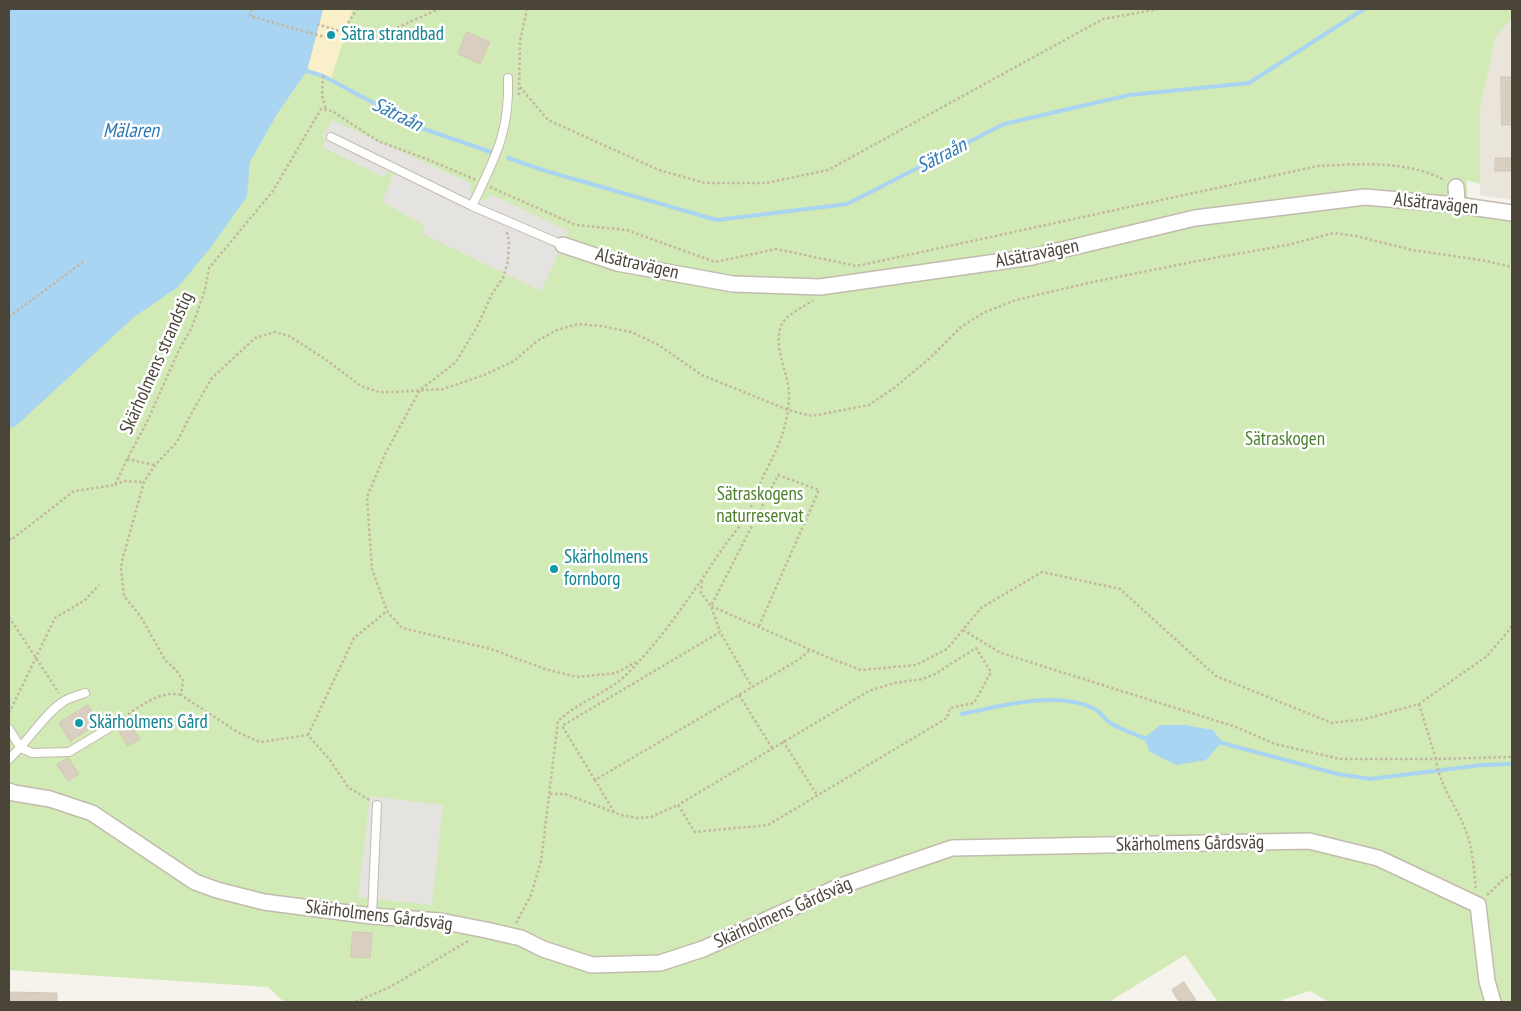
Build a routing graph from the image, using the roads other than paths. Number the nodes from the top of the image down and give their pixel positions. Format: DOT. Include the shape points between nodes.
graph roads {
  1 [pos="508,78"];
  2 [pos="332,137"];
  3 [pos="1456,188"];
  4 [pos="1457,205"];
  5 [pos="472,206"];
  6 [pos="1512,214"];
  7 [pos="563,245"];
  8 [pos="85,693"];
  9 [pos="109,728"];
  10 [pos="9,729"];
  11 [pos="21,748"];
  12 [pos="9,760"];
  13 [pos="9,791"];
  14 [pos="377,805"];
  15 [pos="372,916"];
  16 [pos="1493,1002"];
  1 -- 5 [label="lane" via="506,124 485,185"];
  2 -- 5 [label="lane"];
  3 -- 4 [label="street"];
  4 -- 6 [label="street, Alsätravägen"];
  4 -- 7 [label="street, Alsätravägen" via="1365,197 1195,218 1032,257 820,287 733,284 617,263"];
  5 -- 7 [label="lane"];
  8 -- 11 [label="lane" via="64,701 53,710"];
  9 -- 11 [label="lane" via="69,752 32,753"];
  10 -- 11 [label="lane"];
  11 -- 12 [label="lane"];
  13 -- 15 [label="street, Skärholmens Gårdsväg" via="92,813 195,882 217,890 264,902"];
  14 -- 15 [label="lane"];
  15 -- 16 [label="street, Skärholmens Gårdsväg" via="440,921 486,930 521,938 592,965 660,963 703,948 838,887 952,848 1309,841 1378,858 1478,905 1487,981"];
}
